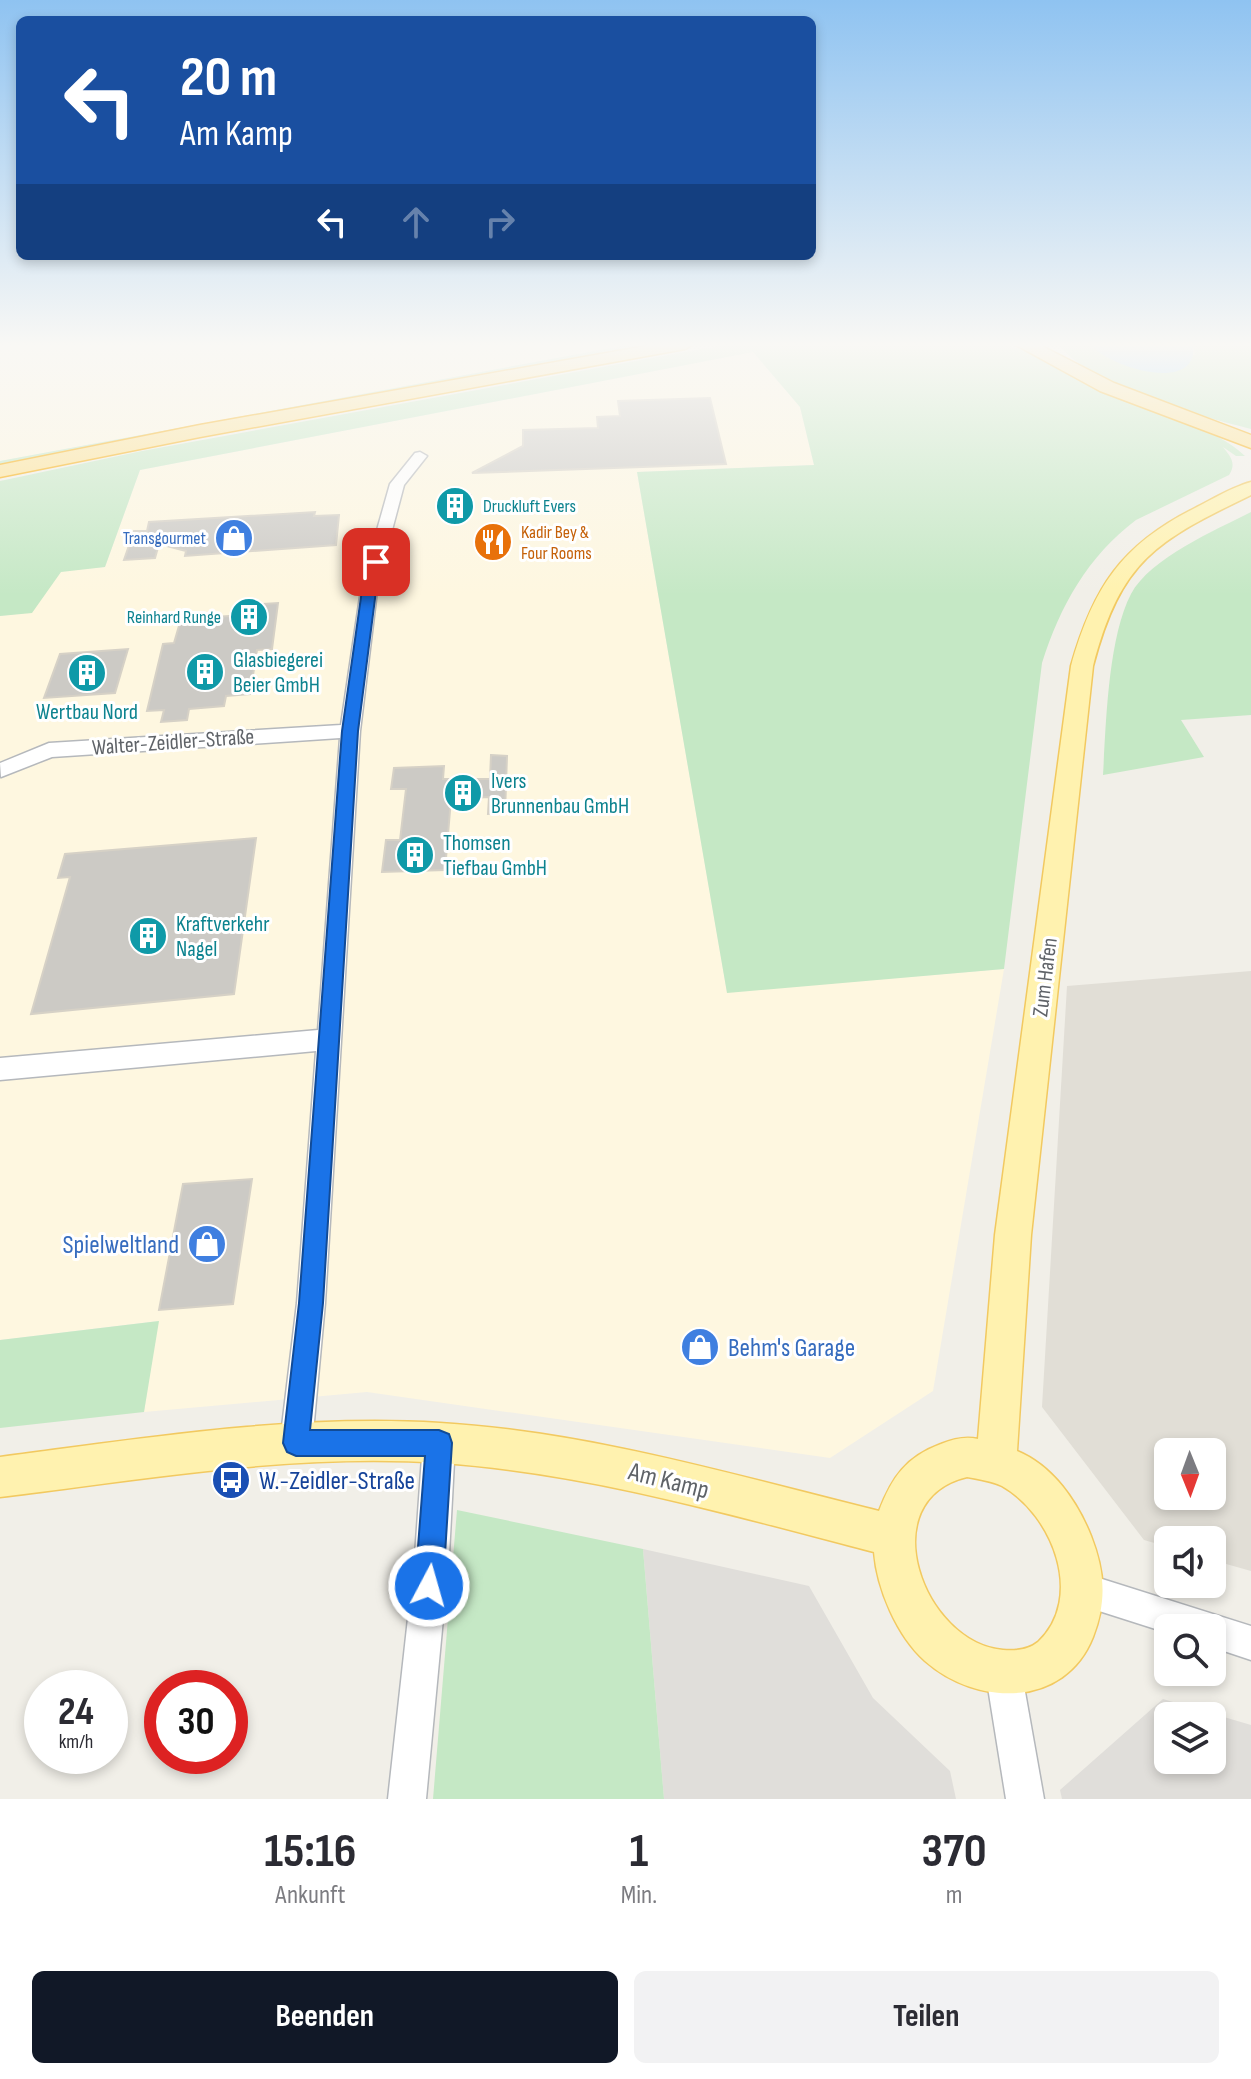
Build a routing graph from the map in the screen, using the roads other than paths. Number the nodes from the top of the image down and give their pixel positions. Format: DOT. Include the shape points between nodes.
graph roads {
  1 [pos="217,428"];
  2 [pos="1216,429"];
  3 [pos="1251,442"];
  4 [pos="1251,452"];
  5 [pos="420,456"];
  6 [pos="0,471"];
  7 [pos="1251,488"];
  8 [pos="350,731"];
  9 [pos="1,770"];
  10 [pos="330,1039"];
  11 [pos="0,1069"];
  12 [pos="296,1443"];
  13 [pos="439,1443"];
  14 [pos="996,1462"];
  15 [pos="0,1477"];
  16 [pos="894,1536"];
  17 [pos="1083,1590"];
  18 [pos="1161,1614"];
  19 [pos="1226,1634"];
  20 [pos="1251,1643"];
  21 [pos="1004,1675"];
  22 [pos="407,1799"];
  23 [pos="1025,1799"];
  1 -- 6 [label="highway"];
  2 -- 3 [label="highway"];
  2 -- 4 [label="highway"];
  5 -- 8 [label="street" via="397,484 370,583"];
  7 -- 14 [label="main road, Zum Hafen" via="1174,525 1143,547 1113,580 1089,634 1013,1235"];
  8 -- 9 [label="street, Walter-Zeidler-Straße" via="49,750"];
  8 -- 10 [label="street"];
  10 -- 11 [label="street"];
  10 -- 12 [label="street"];
  12 -- 13 [label="main road, Am Kamp"];
  12 -- 15 [label="main road, Am Kamp"];
  13 -- 16 [label="main road, Am Kamp" via="587,1459"];
  13 -- 22 [label="street"];
  14 -- 16 [label="main road" via="967,1457 940,1463 918,1478 902,1503"];
  14 -- 17 [label="main road" via="1046,1496 1069,1531"];
  16 -- 21 [label="main road" via="898,1572 911,1608 934,1640 964,1662"];
  17 -- 18 [label="street"];
  17 -- 21 [label="main road" via="1075,1629 1055,1657 1031,1671"];
  19 -- 20 [label="street"];
  21 -- 23 [label="street"];
}
